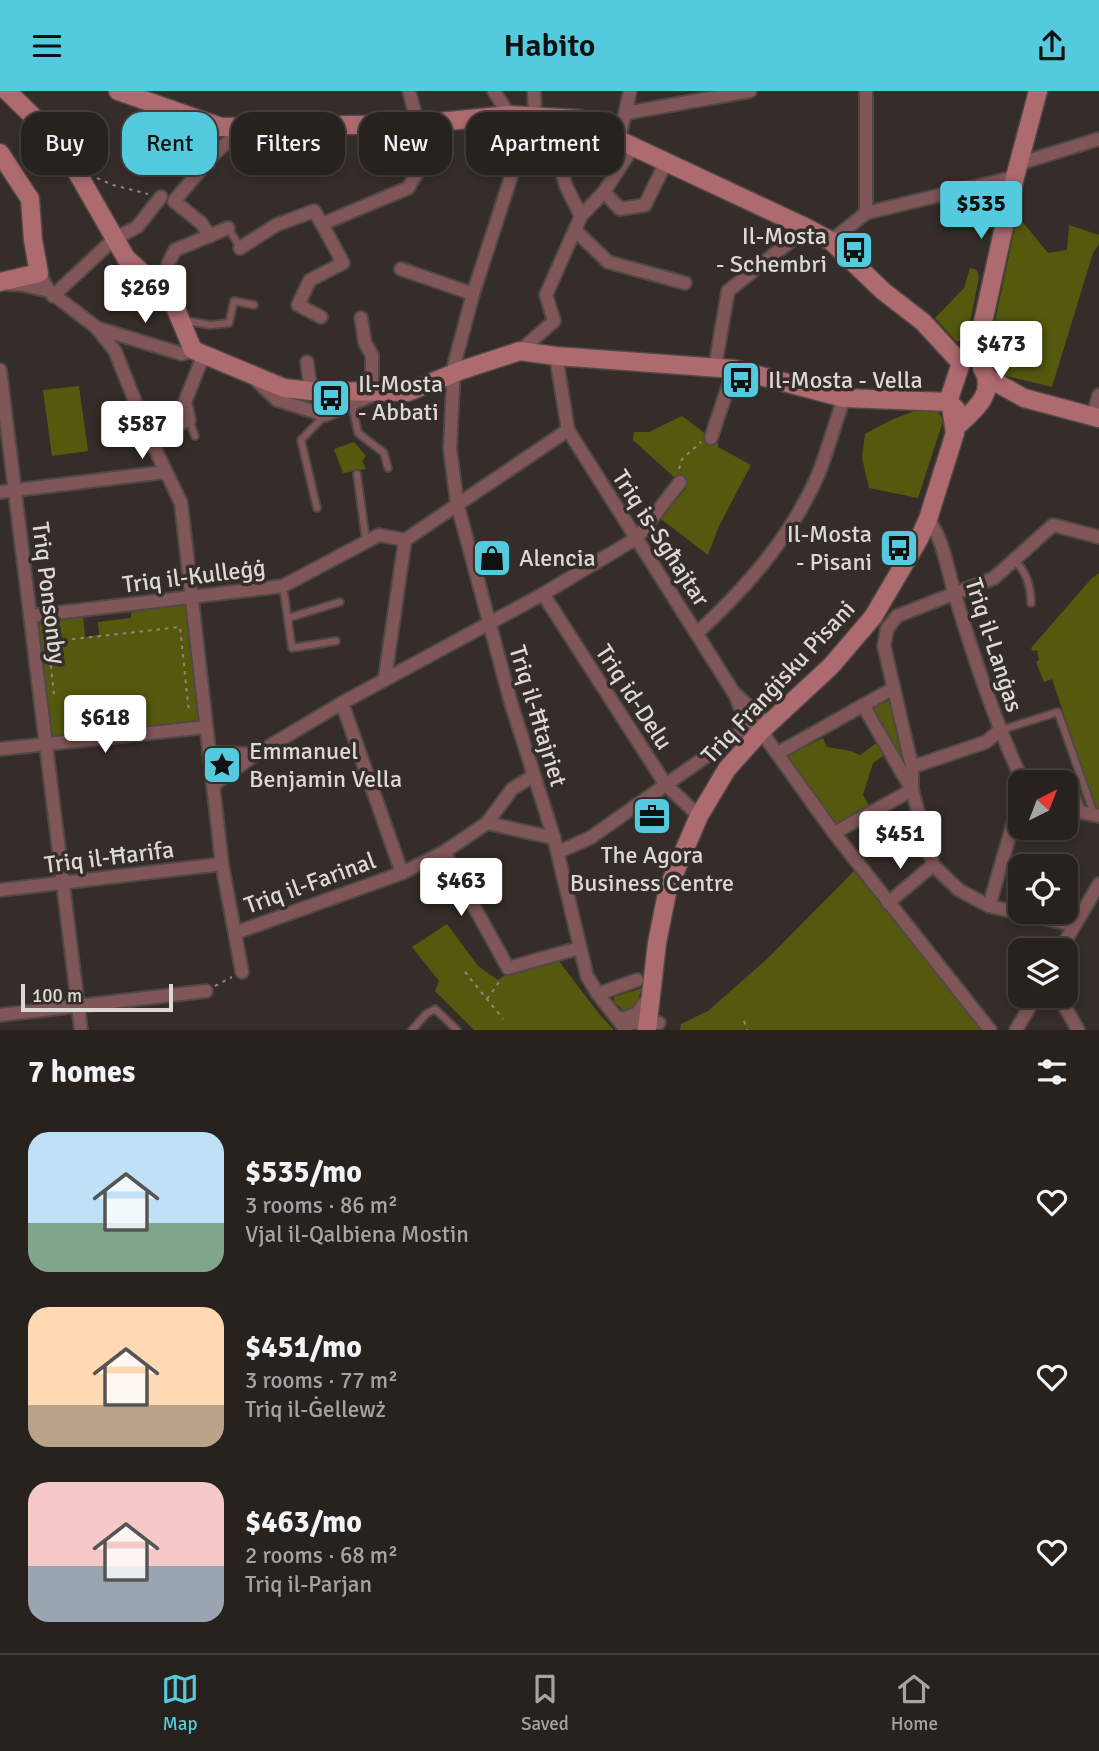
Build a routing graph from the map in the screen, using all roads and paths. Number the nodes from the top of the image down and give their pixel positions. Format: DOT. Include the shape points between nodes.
graph roads {
  1 [pos="7,91"];
  2 [pos="118,91"];
  3 [pos="409,91"];
  4 [pos="494,91"];
  5 [pos="534,91"];
  6 [pos="630,91"];
  7 [pos="750,91"];
  8 [pos="866,91"];
  9 [pos="1038,91"];
  10 [pos="415,112"];
  11 [pos="519,112"];
  12 [pos="524,112"];
  13 [pos="626,113"];
  14 [pos="221,127"];
  15 [pos="231,127"];
  16 [pos="1099,139"];
  17 [pos="231,140"];
  18 [pos="217,144"];
  19 [pos="626,144"];
  20 [pos="217,151"];
  21 [pos="0,153"];
  22 [pos="666,162"];
  23 [pos="1018,170"];
  24 [pos="196,175"];
  25 [pos="416,175"];
  26 [pos="512,175"];
  27 [pos="563,175"];
  28 [pos="93,176"];
  29 [pos="604,193"];
  30 [pos="160,197"];
  31 [pos="866,213"];
  32 [pos="581,216"];
  33 [pos="322,224"];
  34 [pos="228,228"];
  35 [pos="807,228"];
  36 [pos="575,230"];
  37 [pos="210,236"];
  38 [pos="114,239"];
  39 [pos="831,241"];
  40 [pos="240,248"];
  41 [pos="401,269"];
  42 [pos="39,273"];
  43 [pos="0,283"];
  44 [pos="685,283"];
  45 [pos="51,294"];
  46 [pos="472,294"];
  47 [pos="254,305"];
  48 [pos="177,314"];
  49 [pos="321,317"];
  50 [pos="361,318"];
  51 [pos="97,328"];
  52 [pos="520,351"];
  53 [pos="198,353"];
  54 [pos="556,356"];
  55 [pos="307,362"];
  56 [pos="715,367"];
  57 [pos="974,368"];
  58 [pos="0,369"];
  59 [pos="734,369"];
  60 [pos="450,375"];
  61 [pos="253,376"];
  62 [pos="311,391"];
  63 [pos="375,392"];
  64 [pos="1099,395"];
  65 [pos="844,398"];
  66 [pos="1024,398"];
  67 [pos="352,405"];
  68 [pos="950,405"];
  69 [pos="976,407"];
  70 [pos="325,415"];
  71 [pos="1096,417"];
  72 [pos="189,420"];
  73 [pos="451,422"];
  74 [pos="956,428"];
  75 [pos="568,430"];
  76 [pos="149,436"];
  77 [pos="195,436"];
  78 [pos="711,437"];
  79 [pos="388,468"];
  80 [pos="165,472"];
  81 [pos="357,474"];
  82 [pos="679,483"];
  83 [pos="15,490"];
  84 [pos="0,492"];
  85 [pos="457,503"];
  86 [pos="317,508"];
  87 [pos="929,519"];
  88 [pos="1099,537"];
  89 [pos="636,538"];
  90 [pos="405,540"];
  91 [pos="366,541"];
  92 [pos="1014,560"];
  93 [pos="284,593"];
  94 [pos="954,593"];
  95 [pos="543,594"];
  96 [pos="191,598"];
  97 [pos="340,602"];
  98 [pos="1031,603"];
  99 [pos="31,616"];
  100 [pos="288,618"];
  101 [pos="489,623"];
  102 [pos="697,633"];
  103 [pos="336,641"];
  104 [pos="385,678"];
  105 [pos="894,688"];
  106 [pos="734,693"];
  107 [pos="54,694"];
  108 [pos="342,703"];
  109 [pos="863,705"];
  110 [pos="189,713"];
  111 [pos="206,727"];
  112 [pos="999,731"];
  113 [pos="755,732"];
  114 [pos="46,744"];
  115 [pos="0,749"];
  116 [pos="209,753"];
  117 [pos="778,753"];
  118 [pos="256,754"];
  119 [pos="912,767"];
  120 [pos="1017,770"];
  121 [pos="533,776"];
  122 [pos="213,785"];
  123 [pos="666,785"];
  124 [pos="912,790"];
  125 [pos="1078,796"];
  126 [pos="1092,815"];
  127 [pos="698,816"];
  128 [pos="486,823"];
  129 [pos="835,833"];
  130 [pos="554,838"];
  131 [pos="1008,840"];
  132 [pos="444,852"];
  133 [pos="558,852"];
  134 [pos="222,864"];
  135 [pos="933,865"];
  136 [pos="677,867"];
  137 [pos="402,873"];
  138 [pos="65,883"];
  139 [pos="1099,884"];
  140 [pos="0,890"];
  141 [pos="888,903"];
  142 [pos="989,906"];
  143 [pos="1073,925"];
  144 [pos="235,933"];
  145 [pos="1066,938"];
  146 [pos="579,948"];
  147 [pos="508,968"];
  148 [pos="242,972"];
  149 [pos="465,972"];
  150 [pos="637,979"];
  151 [pos="206,991"];
  152 [pos="598,995"];
  153 [pos="650,996"];
  154 [pos="487,999"];
  155 [pos="78,1007"];
  156 [pos="1029,1008"];
  157 [pos="1066,1008"];
  158 [pos="0,1015"];
  159 [pos="503,1019"];
  160 [pos="744,1021"];
  161 [pos="621,1022"];
  162 [pos="652,1027"];
  163 [pos="81,1030"];
  164 [pos="412,1030"];
  165 [pos="457,1030"];
  166 [pos="747,1030"];
  167 [pos="990,1030"];
  168 [pos="1016,1030"];
  169 [pos="1078,1030"];
  1 -- 38 [label="street" via="49,132"];
  2 -- 14 [label="street"];
  3 -- 10 [label="street"];
  4 -- 11 [label="street"];
  5 -- 12 [label="street, Triq il-Ħtajriet"];
  6 -- 13 [label="street"];
  7 -- 13 [label="street"];
  8 -- 31 [label="street"];
  9 -- 23 [label="street"];
  13 -- 19 [label="street"];
  14 -- 15 [label="street"];
  14 -- 18 [label="street"];
  16 -- 23 [label="street"];
  17 -- 20 [label="street"];
  19 -- 22 [label="street"];
  19 -- 29 [label="street"];
  21 -- 42 [label="street" via="30,199"];
  22 -- 29 [label="street" via="645,205 620,209"];
  22 -- 35 [label="street"];
  23 -- 31 [label="street"];
  23 -- 57 [label="street"];
  24 -- 37 [label="street" via="174,201"];
  25 -- 33 [label="street" via="408,188"];
  26 -- 46 [label="street, Triq il-Ħtajriet"];
  27 -- 32 [label="street"];
  28 -- 30 [label="path"];
  29 -- 32 [label="street"];
  30 -- 38 [label="street" via="136,227"];
  31 -- 39 [label="street"];
  32 -- 36 [label="street"];
  33 -- 40 [label="street" via="314,211 276,225"];
  33 -- 49 [label="street" via="342,263 310,280 298,305"];
  34 -- 37 [label="street"];
  34 -- 40 [label="lane"];
  35 -- 39 [label="street"];
  35 -- 56 [label="street" via="728,291"];
  36 -- 44 [label="street" via="608,262"];
  36 -- 52 [label="street" via="546,295 554,321"];
  37 -- 48 [label="street" via="175,250 169,264"];
  38 -- 45 [label="street"];
  38 -- 48 [label="street"];
  39 -- 57 [label="street"];
  41 -- 46 [label="street"];
  42 -- 43 [label="street"];
  42 -- 45 [label="street"];
  43 -- 45 [label="street"];
  45 -- 51 [label="street"];
  46 -- 60 [label="street, Triq il-Ħtajriet"];
  47 -- 48 [label="lane" via="234,301 229,323 210,325"];
  48 -- 53 [label="street"];
  50 -- 63 [label="street" via="365,344 372,355"];
  51 -- 53 [label="street" via="182,354"];
  51 -- 76 [label="street" via="115,351"];
  52 -- 54 [label="street"];
  52 -- 60 [label="street"];
  53 -- 61 [label="street"];
  53 -- 72 [label="street" via="185,402"];
  54 -- 56 [label="street"];
  54 -- 75 [label="street, Triq is-Sgħajtar"];
  55 -- 62 [label="street"];
  56 -- 59 [label="street"];
  57 -- 66 [label="street"];
  57 -- 68 [label="street"];
  57 -- 69 [label="street" via="986,390"];
  58 -- 83 [label="street, Triq Ponsonby"];
  59 -- 65 [label="street"];
  59 -- 78 [label="street"];
  60 -- 63 [label="street" via="408,392"];
  60 -- 73 [label="street, Triq il-Ħtajriet"];
  60 -- 73 [label="street, Triq il-Ħtajriet"];
  61 -- 62 [label="street" via="284,388"];
  61 -- 70 [label="street" via="277,400"];
  62 -- 63 [label="street"];
  63 -- 67 [label="street"];
  64 -- 71 [label="street"];
  65 -- 68 [label="street"];
  65 -- 102 [label="street" via="818,475 787,533 736,597"];
  66 -- 69 [label="street"];
  66 -- 71 [label="street"];
  67 -- 70 [label="street"];
  67 -- 79 [label="lane" via="358,433 384,453"];
  68 -- 69 [label="street" via="962,412"];
  68 -- 74 [label="street, Triq Franġisku Pisani"];
  69 -- 74 [label="street, Triq Franġisku Pisani"];
  70 -- 86 [label="lane" via="301,440"];
  72 -- 76 [label="street"];
  72 -- 77 [label="lane"];
  73 -- 85 [label="street, Triq il-Ħtajriet"];
  74 -- 87 [label="street, Triq Franġisku Pisani"];
  75 -- 85 [label="street"];
  75 -- 89 [label="street, Triq is-Sgħajtar"];
  76 -- 80 [label="street"];
  78 -- 82 [label="path" via="705,432 700,444 682,459 675,481"];
  80 -- 83 [label="street"];
  80 -- 96 [label="street" via="180,503"];
  81 -- 91 [label="lane"];
  82 -- 89 [label="street"];
  83 -- 84 [label="street"];
  83 -- 99 [label="street, Triq Ponsonby"];
  85 -- 90 [label="street"];
  85 -- 101 [label="street, Triq il-Ħtajriet"];
  87 -- 94 [label="street, Triq il-Lanġas" via="937,531"];
  87 -- 113 [label="street, Triq Franġisku Pisani" via="873,617 831,666"];
  88 -- 92 [label="street" via="1053,525"];
  89 -- 95 [label="street"];
  89 -- 102 [label="street, Triq is-Sgħajtar"];
  90 -- 91 [label="street, Triq il-Kulleġġ" via="379,535"];
  90 -- 104 [label="street"];
  91 -- 96 [label="street, Triq il-Kulleġġ" via="283,586"];
  92 -- 94 [label="street" via="994,578"];
  92 -- 98 [label="lane" via="1031,589"];
  93 -- 100 [label="lane"];
  94 -- 105 [label="street" via="891,622 884,646"];
  94 -- 112 [label="street, Triq il-Lanġas"];
  95 -- 101 [label="street"];
  95 -- 123 [label="street, Triq id-Delu"];
  96 -- 99 [label="street, Triq il-Kulleġġ"];
  96 -- 111 [label="street"];
  97 -- 100 [label="lane"];
  99 -- 114 [label="street, Triq Ponsonby"];
  100 -- 103 [label="lane" via="292,648"];
  101 -- 104 [label="street"];
  101 -- 121 [label="street, Triq il-Ħtajriet"];
  102 -- 106 [label="street, Triq is-Sgħajtar"];
  104 -- 108 [label="street"];
  105 -- 109 [label="street"];
  105 -- 119 [label="street"];
  106 -- 113 [label="street, Triq is-Sgħajtar"];
  106 -- 113 [label="street"];
  107 -- 110 [label="path" via="48,642 180,627"];
  108 -- 118 [label="street"];
  108 -- 137 [label="street"];
  109 -- 117 [label="street"];
  109 -- 124 [label="street"];
  111 -- 114 [label="street"];
  111 -- 116 [label="street"];
  112 -- 119 [label="street" via="986,742"];
  112 -- 120 [label="street, Triq il-Lanġas"];
  112 -- 126 [label="lane" via="1058,712"];
  113 -- 117 [label="street, Triq is-Sgħajtar"];
  113 -- 123 [label="street"];
  113 -- 127 [label="street, Triq Franġisku Pisani"];
  114 -- 115 [label="street"];
  114 -- 138 [label="street, Triq Ponsonby"];
  116 -- 118 [label="street"];
  116 -- 122 [label="street"];
  117 -- 129 [label="street, Triq is-Sgħajtar"];
  118 -- 122 [label="street"];
  119 -- 124 [label="street"];
  121 -- 128 [label="street, Triq il-Farinal" via="512,789"];
  121 -- 130 [label="street, Triq il-Ħtajriet"];
  122 -- 134 [label="street"];
  123 -- 127 [label="street, Triq id-Delu"];
  123 -- 133 [label="street" via="590,838"];
  124 -- 129 [label="street"];
  124 -- 135 [label="street"];
  125 -- 126 [label="lane"];
  127 -- 136 [label="street, Triq Franġisku Pisani"];
  128 -- 130 [label="street"];
  128 -- 132 [label="street, Triq il-Farinal"];
  129 -- 141 [label="street, Triq is-Sgħajtar"];
  130 -- 133 [label="street, Triq il-Ħtajriet"];
  131 -- 142 [label="street"];
  132 -- 137 [label="street, Triq il-Farinal"];
  132 -- 147 [label="street"];
  133 -- 146 [label="street, Triq il-Ħtajriet"];
  134 -- 138 [label="street, Triq il-Ħarifa"];
  134 -- 144 [label="street"];
  135 -- 141 [label="street"];
  135 -- 142 [label="street" via="959,890"];
  136 -- 153 [label="street" via="668,888"];
  136 -- 162 [label="street"];
  137 -- 144 [label="street, Triq il-Farinal"];
  138 -- 140 [label="street, Triq il-Ħarifa"];
  138 -- 155 [label="street, Triq Ponsonby"];
  139 -- 143 [label="street"];
  141 -- 167 [label="street, Triq is-Sgħajtar"];
  142 -- 143 [label="street"];
  143 -- 145 [label="street"];
  144 -- 148 [label="street"];
  146 -- 147 [label="street"];
  146 -- 152 [label="street, Triq il-Ħtajriet"];
  147 -- 154 [label="path"];
  148 -- 151 [label="path"];
  149 -- 154 [label="path"];
  150 -- 152 [label="street"];
  151 -- 155 [label="street"];
  152 -- 161 [label="street, Triq il-Ħtajriet"];
  153 -- 161 [label="street" via="637,1013"];
  153 -- 162 [label="street"];
  154 -- 159 [label="path"];
  155 -- 158 [label="street"];
  155 -- 163 [label="street, Triq Ponsonby"];
  156 -- 168 [label="street"];
  157 -- 169 [label="street"];
  160 -- 166 [label="path"];
  161 -- 162 [label="street"];
  164 -- 165 [label="lane" via="435,1009"];
}
